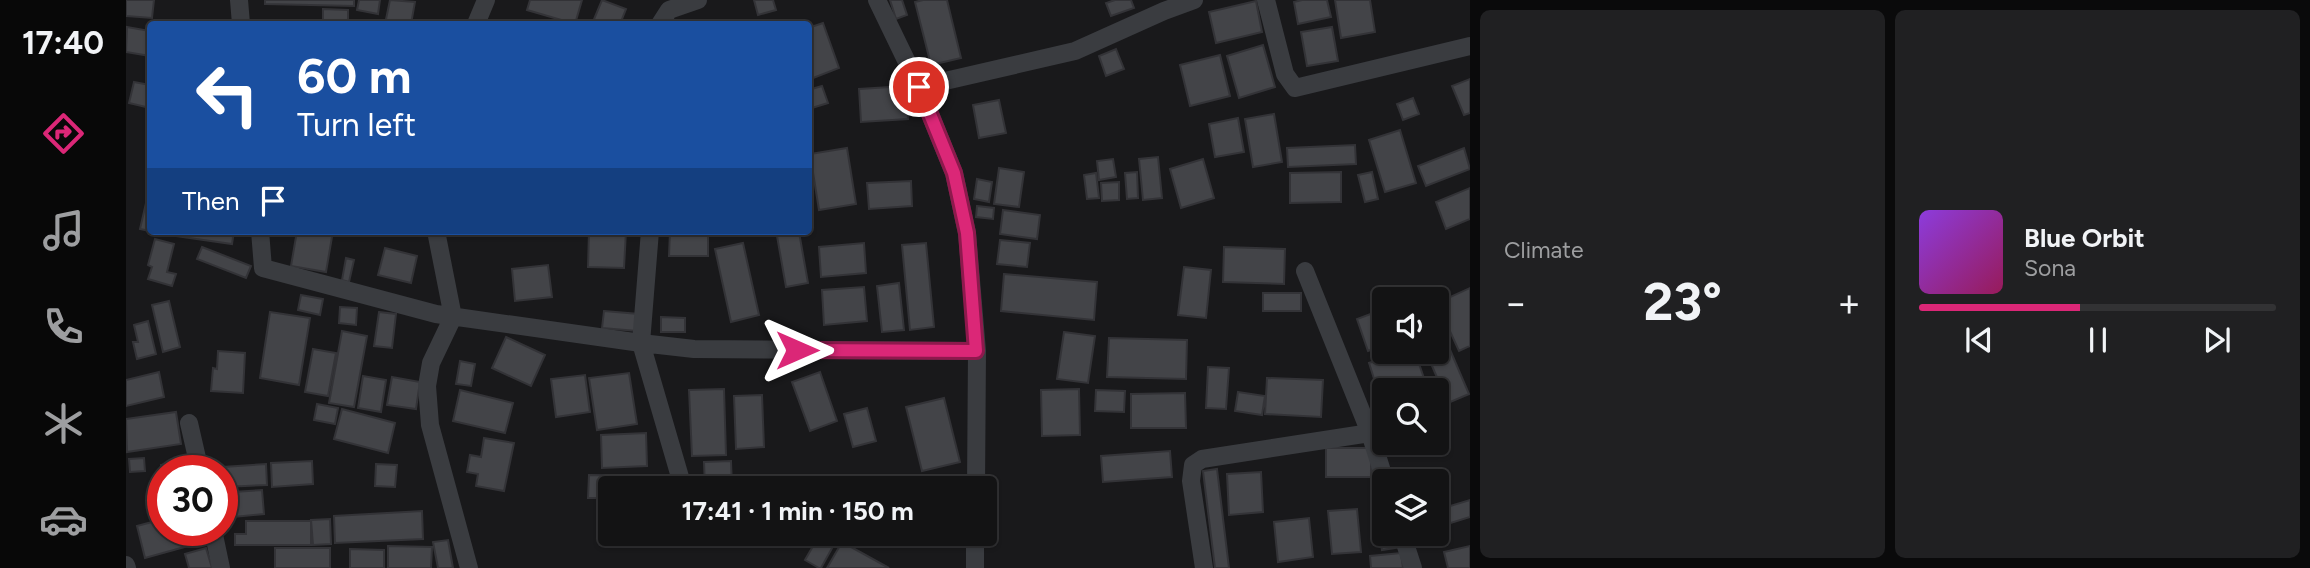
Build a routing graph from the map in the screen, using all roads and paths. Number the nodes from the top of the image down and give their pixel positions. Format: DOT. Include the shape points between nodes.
graph roads {
  1 [pos="239,0"];
  2 [pos="486,0"];
  3 [pos="698,0"];
  4 [pos="1194,0"];
  5 [pos="1266,0"];
  6 [pos="875,2"];
  7 [pos="241,21"];
  8 [pos="477,21"];
  9 [pos="662,21"];
  10 [pos="1470,46"];
  11 [pos="919,87"];
  12 [pos="260,235"];
  13 [pos="437,235"];
  14 [pos="650,235"];
  15 [pos="1305,271"];
  16 [pos="453,317"];
  17 [pos="640,343"];
  18 [pos="976,351"];
  19 [pos="190,423"];
  20 [pos="1370,433"];
  21 [pos="197,455"];
  22 [pos="1381,469"];
  23 [pos="680,476"];
  24 [pos="976,476"];
  25 [pos="216,546"];
  26 [pos="975,546"];
  27 [pos="1406,546"];
  28 [pos="221,568"];
  29 [pos="469,568"];
  30 [pos="975,568"];
  31 [pos="1204,568"];
  32 [pos="1413,568"];
  1 -- 7 [label="street"];
  2 -- 8 [label="street"];
  3 -- 9 [label="street" via="668,10"];
  4 -- 11 [label="street" via="1075,51"];
  5 -- 10 [label="street" via="1285,74 1295,88"];
  6 -- 11 [label="street"];
  11 -- 18 [label="street" via="954,173 967,233"];
  12 -- 16 [label="street" via="263,268"];
  13 -- 16 [label="street"];
  14 -- 17 [label="street"];
  15 -- 20 [label="street"];
  16 -- 17 [label="street"];
  16 -- 29 [label="street" via="430,363 428,407"];
  17 -- 18 [label="street" via="694,349"];
  17 -- 23 [label="street"];
  18 -- 24 [label="street"];
  19 -- 21 [label="street"];
  20 -- 22 [label="street"];
  20 -- 31 [label="street" via="1202,459 1193,465 1191,481"];
  25 -- 28 [label="street"];
  26 -- 30 [label="street"];
  27 -- 32 [label="street"];
}
